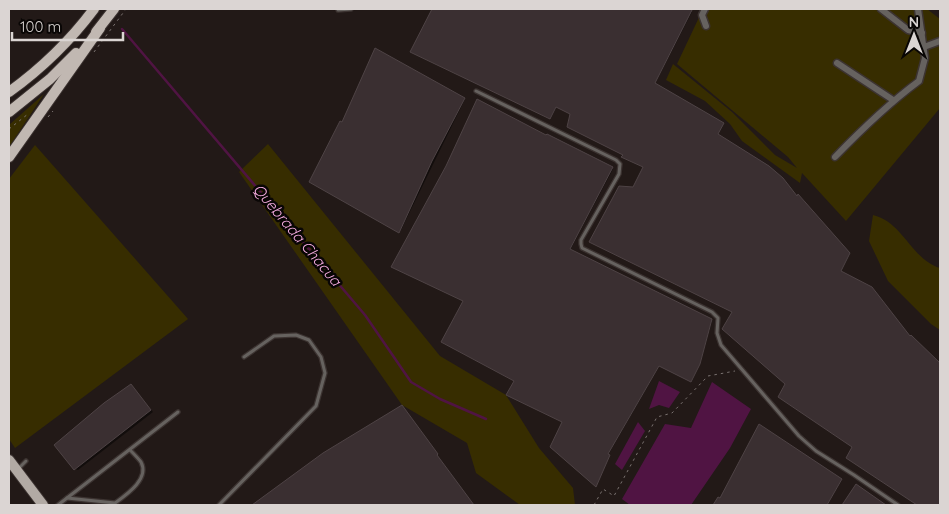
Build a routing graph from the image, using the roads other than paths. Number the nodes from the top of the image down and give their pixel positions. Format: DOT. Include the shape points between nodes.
graph roads {
  1 [pos="94,9"];
  2 [pos="114,9"];
  3 [pos="351,9"];
  4 [pos="705,9"];
  5 [pos="880,9"];
  6 [pos="918,9"];
  7 [pos="338,10"];
  8 [pos="706,26"];
  9 [pos="100,28"];
  10 [pos="922,33"];
  11 [pos="940,41"];
  12 [pos="924,47"];
  13 [pos="838,63"];
  14 [pos="476,91"];
  15 [pos="9,92"];
  16 [pos="893,100"];
  17 [pos="9,112"];
  18 [pos="9,157"];
  19 [pos="835,157"];
  20 [pos="244,357"];
  21 [pos="178,412"];
  22 [pos="130,450"];
  23 [pos="9,460"];
  24 [pos="26,461"];
  25 [pos="17,470"];
  26 [pos="67,498"];
  27 [pos="115,504"];
  28 [pos="43,505"];
  29 [pos="58,505"];
  30 [pos="219,505"];
  31 [pos="898,505"];
  1 -- 15 [label="highway" via="63,46"];
  2 -- 9 [label="highway"];
  3 -- 7 [label="lane"];
  4 -- 8 [label="street" via="702,15"];
  5 -- 10 [label="street" via="908,30"];
  6 -- 10 [label="street"];
  9 -- 17 [label="highway" via="50,79"];
  9 -- 18 [label="highway"];
  10 -- 12 [label="street"];
  11 -- 12 [label="street"];
  12 -- 16 [label="street" via="925,58 919,81"];
  13 -- 16 [label="street"];
  14 -- 31 [label="lane" via="616,160 620,164 619,174 581,240 582,248 712,312 718,318 717,333 721,345 799,436 816,451"];
  16 -- 19 [label="street"];
  20 -- 30 [label="lane" via="274,336 296,335 309,340 321,357 325,373 316,406"];
  21 -- 22 [label="lane"];
  22 -- 26 [label="lane"];
  22 -- 27 [label="lane" via="142,463 142,475 133,490"];
  23 -- 25 [label="main road"];
  24 -- 25 [label="lane"];
  25 -- 28 [label="main road"];
  26 -- 27 [label="lane"];
  26 -- 29 [label="lane"];
}
